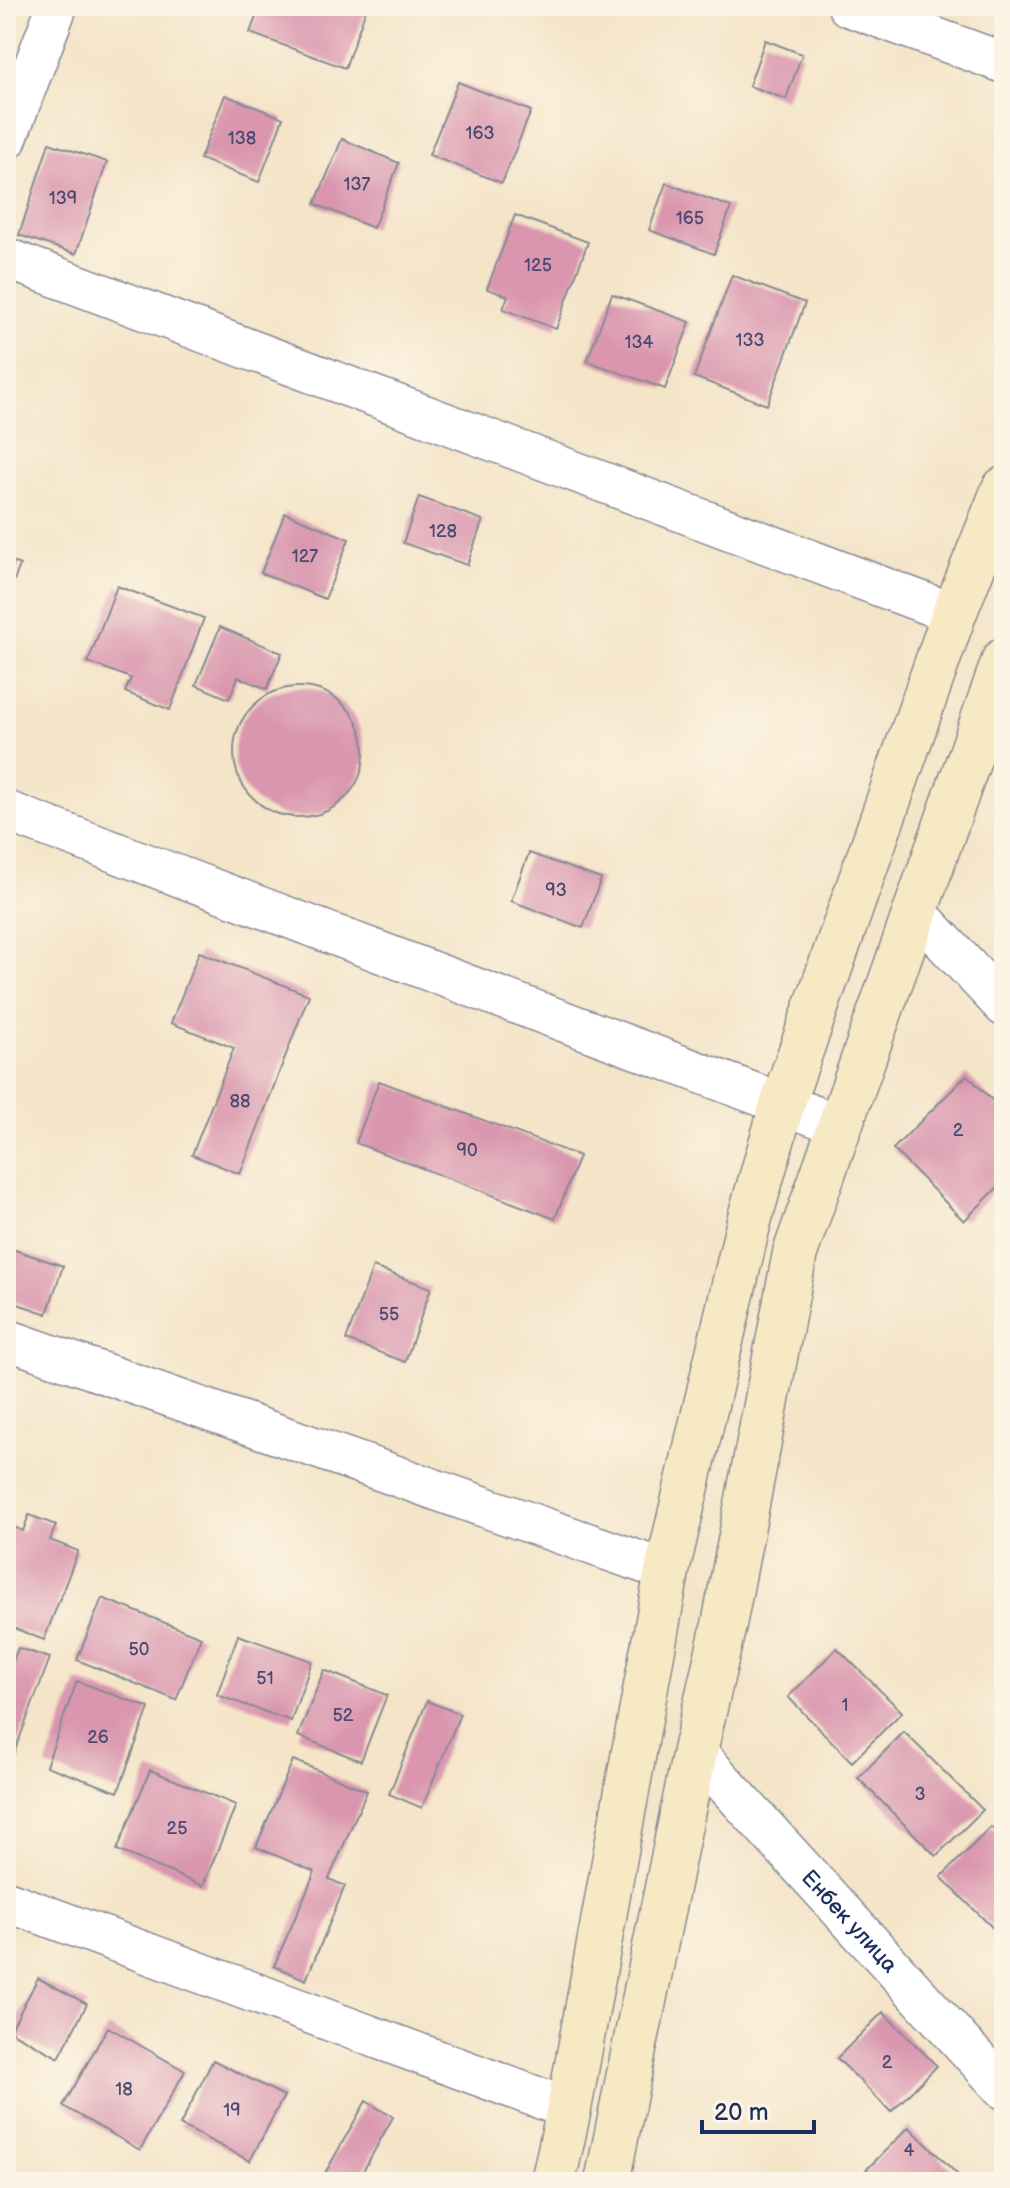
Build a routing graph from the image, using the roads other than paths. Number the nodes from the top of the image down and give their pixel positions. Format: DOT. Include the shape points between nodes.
graph roads {
  1 [pos="57,6"];
  2 [pos="848,6"];
  3 [pos="1004,63"];
  4 [pos="6,140"];
  5 [pos="6,258"];
  6 [pos="1004,489"];
  7 [pos="954,614"];
  8 [pos="1004,660"];
  9 [pos="6,811"];
  10 [pos="915,911"];
  11 [pos="1004,1006"];
  12 [pos="783,1102"];
  13 [pos="841,1126"];
  14 [pos="6,1339"];
  15 [pos="667,1571"];
  16 [pos="695,1751"];
  17 [pos="6,1901"];
  18 [pos="1004,2089"];
  19 [pos="569,2109"];
  20 [pos="553,2182"];
  21 [pos="607,2182"];
  1 -- 4 [label="street"];
  2 -- 3 [label="street"];
  5 -- 7 [label="street"];
  6 -- 7 [label="main road"];
  7 -- 12 [label="main road"];
  8 -- 10 [label="main road"];
  9 -- 12 [label="street"];
  10 -- 11 [label="street"];
  10 -- 13 [label="main road"];
  12 -- 13 [label="street"];
  12 -- 15 [label="main road" via="749,1221"];
  13 -- 16 [label="main road" via="795,1253"];
  14 -- 15 [label="street"];
  15 -- 19 [label="main road"];
  16 -- 18 [label="street, Енбек улица"];
  16 -- 21 [label="main road"];
  17 -- 19 [label="street"];
  19 -- 20 [label="main road"];
}
